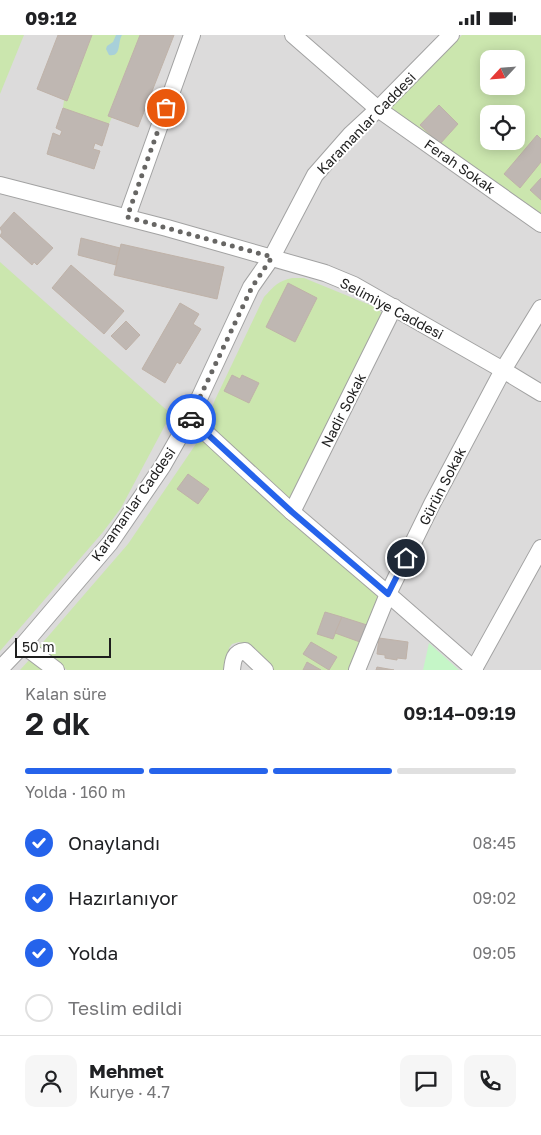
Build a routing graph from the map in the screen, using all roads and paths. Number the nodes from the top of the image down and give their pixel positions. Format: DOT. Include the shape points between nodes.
graph roads {
  1 [pos="192,35"];
  2 [pos="292,35"];
  3 [pos="451,35"];
  4 [pos="378,109"];
  5 [pos="0,185"];
  6 [pos="127,217"];
  7 [pos="541,224"];
  8 [pos="272,257"];
  9 [pos="394,307"];
  10 [pos="541,308"];
  11 [pos="503,370"];
  12 [pos="541,393"];
  13 [pos="190,418"];
  14 [pos="292,512"];
  15 [pos="541,548"];
  16 [pos="388,594"];
  17 [pos="23,645"];
  18 [pos="0,669"];
  19 [pos="474,669"];
  20 [pos="56,670"];
  21 [pos="232,670"];
  22 [pos="264,670"];
  23 [pos="357,670"];
  1 -- 6 [label="street"];
  2 -- 4 [label="street, Ferah Sokak"];
  3 -- 4 [label="street, Karamanlar Caddesi"];
  4 -- 7 [label="street, Ferah Sokak"];
  4 -- 8 [label="street, Karamanlar Caddesi" via="315,175"];
  5 -- 6 [label="street, Selimiye Caddesi"];
  6 -- 8 [label="street, Selimiye Caddesi"];
  8 -- 9 [label="street, Selimiye Caddesi" via="325,273"];
  8 -- 13 [label="street, Karamanlar Caddesi" via="252,287"];
  9 -- 11 [label="street, Selimiye Caddesi"];
  9 -- 14 [label="street, Nadir Sokak"];
  10 -- 11 [label="street, Gürün Sokak"];
  11 -- 12 [label="street, Selimiye Caddesi"];
  11 -- 16 [label="street, Gürün Sokak"];
  13 -- 14 [label="street"];
  13 -- 17 [label="street, Karamanlar Caddesi" via="162,467 110,543"];
  14 -- 16 [label="street"];
  15 -- 19 [label="street"];
  16 -- 19 [label="street"];
  16 -- 23 [label="street, Gürün Sokak"];
  17 -- 18 [label="street, Karamanlar Caddesi"];
  17 -- 20 [label="street"];
  21 -- 22 [label="street" via="235,655 240,651 250,654"];
}
